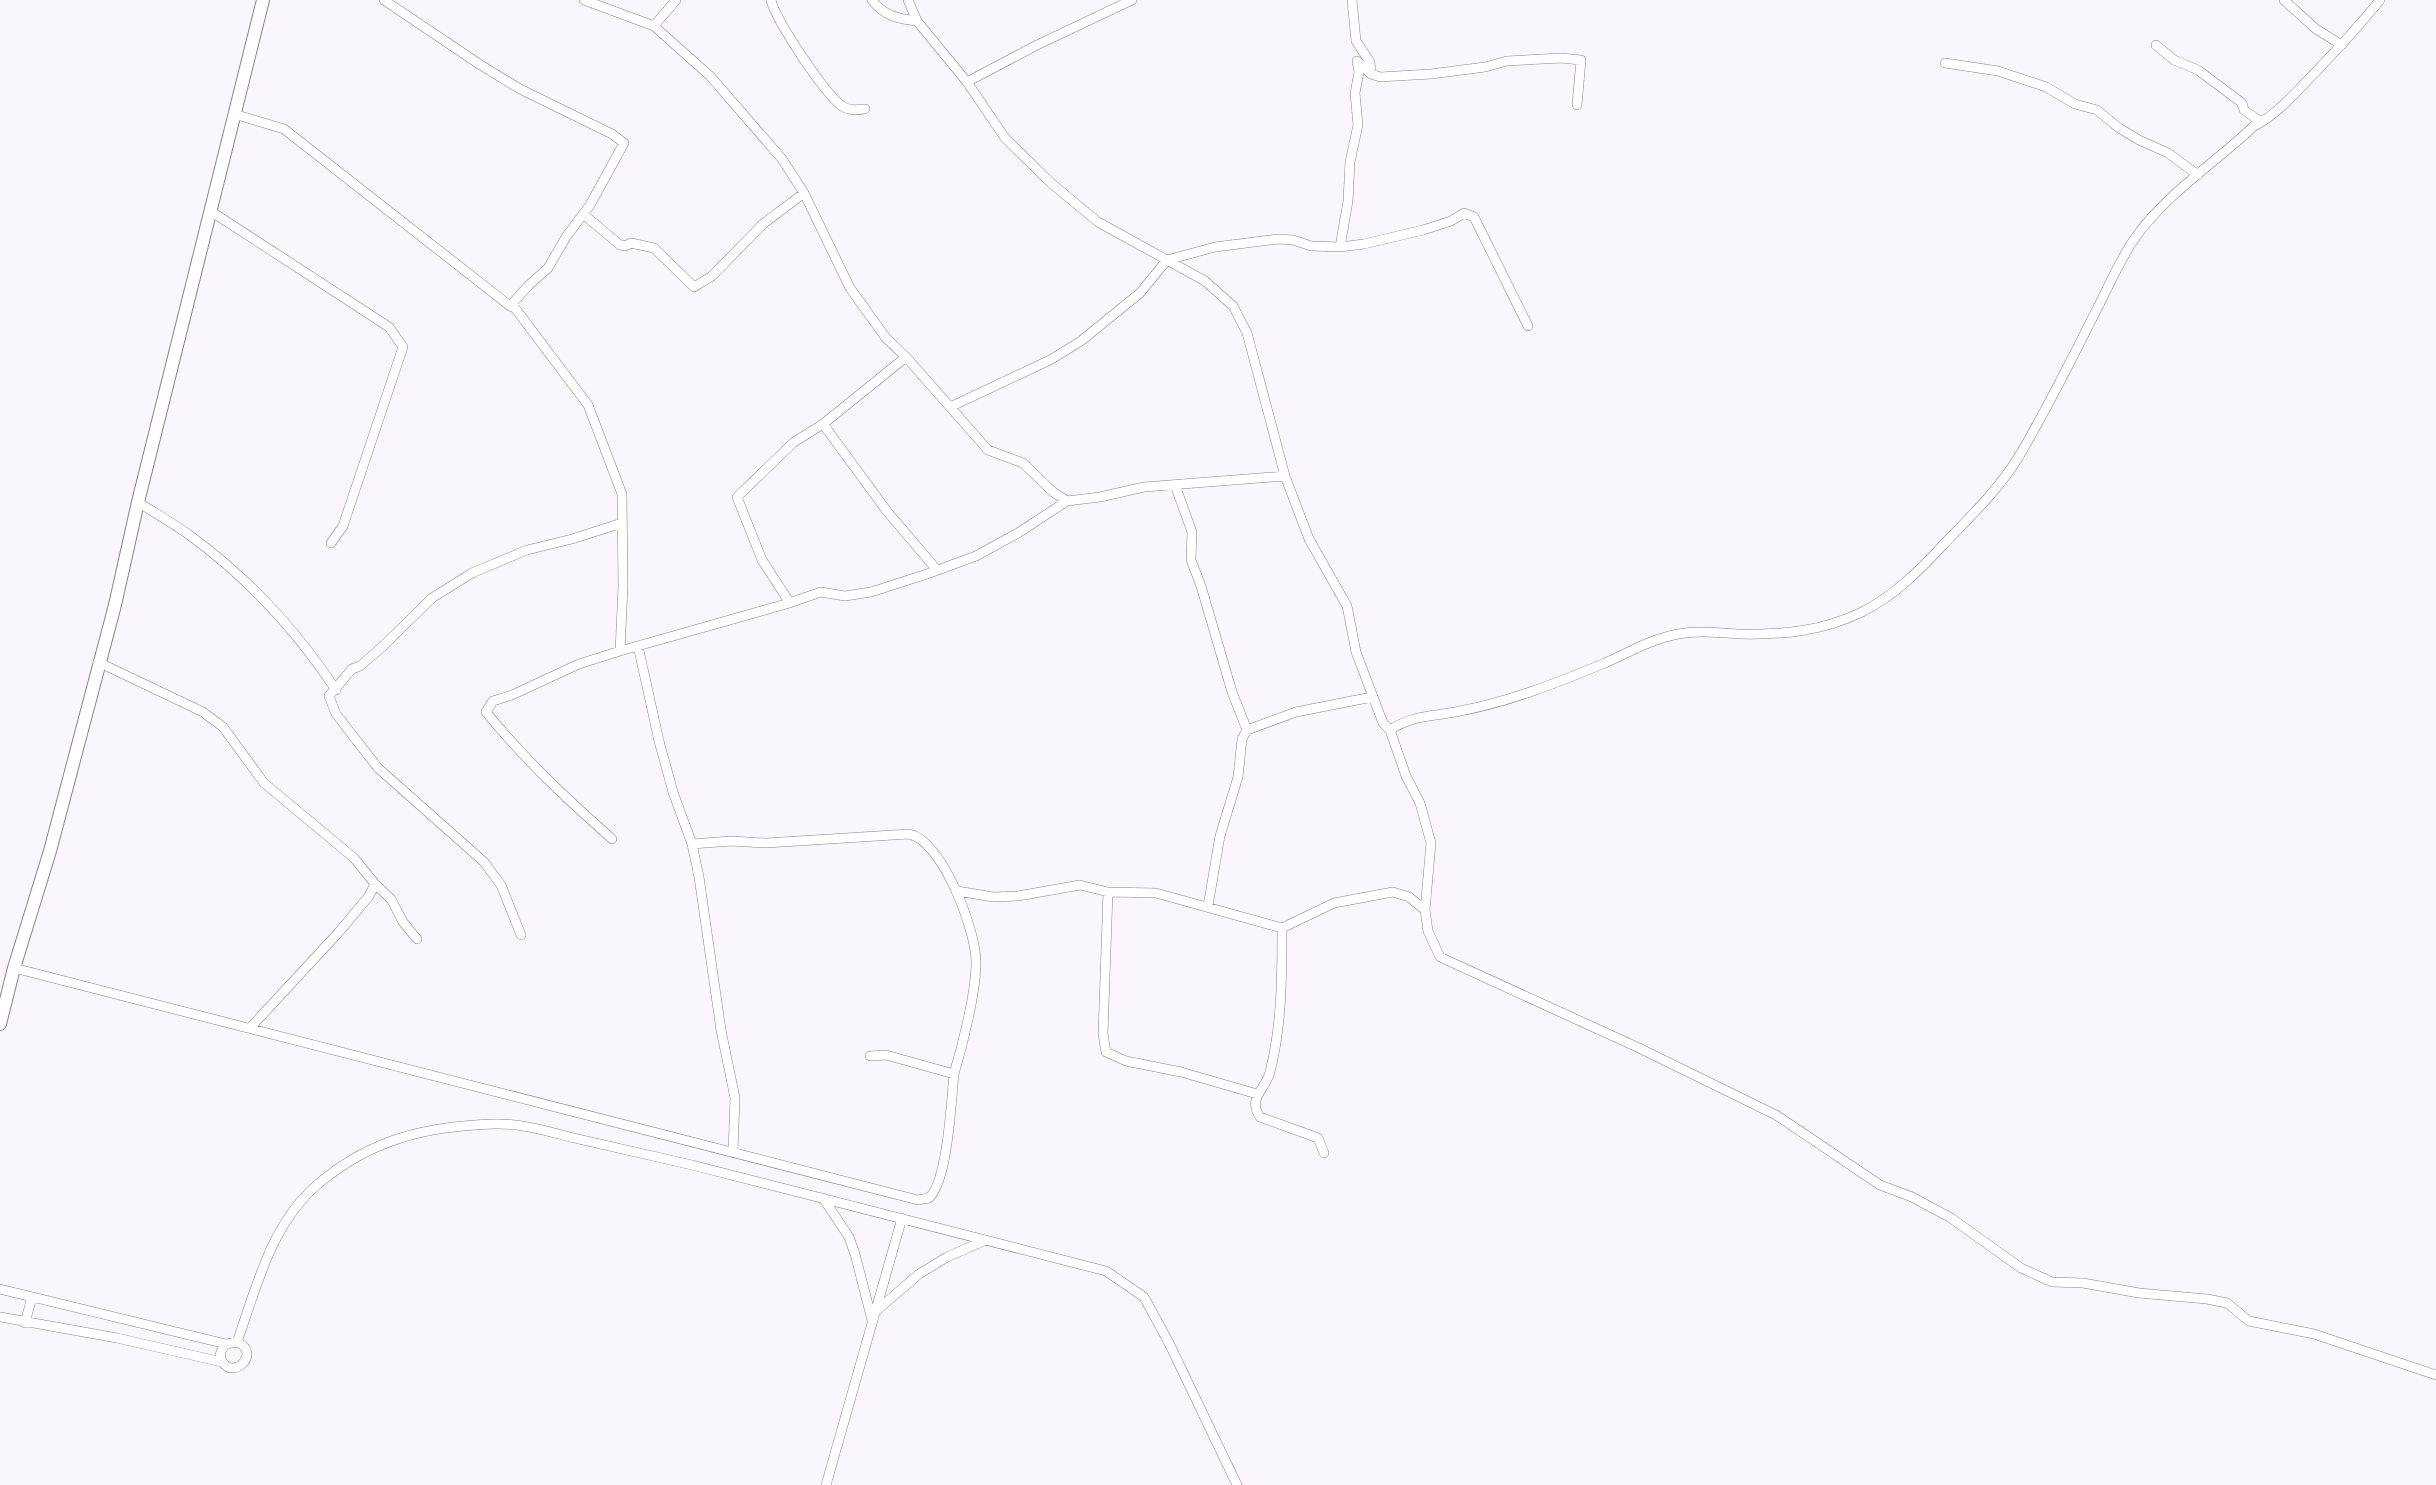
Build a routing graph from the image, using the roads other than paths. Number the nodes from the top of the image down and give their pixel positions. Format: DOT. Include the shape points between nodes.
graph roads {
  1 [pos="263,0"];
  2 [pos="384,0"];
  3 [pos="584,0"];
  4 [pos="676,0"];
  5 [pos="771,0"];
  6 [pos="872,0"];
  7 [pos="908,0"];
  8 [pos="1132,0"];
  9 [pos="1352,0"];
  10 [pos="2284,0"];
  11 [pos="2380,0"];
  12 [pos="917,21"];
  13 [pos="654,26"];
  14 [pos="2156,45"];
  15 [pos="2342,45"];
  16 [pos="1946,63"];
  17 [pos="1371,74"];
  18 [pos="967,82"];
  19 [pos="1577,105"];
  20 [pos="865,109"];
  21 [pos="234,114"];
  22 [pos="2261,122"];
  23 [pos="2198,175"];
  24 [pos="804,193"];
  25 [pos="212,212"];
  26 [pos="583,214"];
  27 [pos="1340,247"];
  28 [pos="1167,260"];
  29 [pos="510,306"];
  30 [pos="1528,326"];
  31 [pos="906,357"];
  32 [pos="950,407"];
  33 [pos="823,424"];
  34 [pos="1285,476"];
  35 [pos="1175,485"];
  36 [pos="1067,501"];
  37 [pos="138,502"];
  38 [pos="622,523"];
  39 [pos="331,543"];
  40 [pos="937,570"];
  41 [pos="790,603"];
  42 [pos="638,646"];
  43 [pos="620,651"];
  44 [pos="98,662"];
  45 [pos="336,690"];
  46 [pos="1372,697"];
  47 [pos="1247,730"];
  48 [pos="1390,730"];
  49 [pos="612,838"];
  50 [pos="692,844"];
  51 [pos="375,884"];
  52 [pos="957,891"];
  53 [pos="1108,892"];
  54 [pos="1208,906"];
  55 [pos="1425,910"];
  56 [pos="1282,928"];
  57 [pos="521,935"];
  58 [pos="417,939"];
  59 [pos="14,968"];
  60 [pos="0,1024"];
  61 [pos="250,1028"];
  62 [pos="870,1056"];
  63 [pos="954,1074"];
  64 [pos="1257,1094"];
  65 [pos="733,1152"];
  66 [pos="1324,1153"];
  67 [pos="823,1198"];
  68 [pos="902,1218"];
  69 [pos="986,1240"];
  70 [pos="0,1289"];
  71 [pos="32,1297"];
  72 [pos="0,1317"];
  73 [pos="873,1317"];
  74 [pos="122,1318"];
  75 [pos="25,1323"];
  76 [pos="117,1338"];
  77 [pos="232,1343"];
  78 [pos="222,1362"];
  79 [pos="2436,1375"];
  80 [pos="826,1485"];
  81 [pos="1237,1485"];
  1 -- 21 [label="street"];
  2 -- 26 [label="street" via="478,64 624,143"];
  3 -- 13 [label="street"];
  4 -- 13 [label="street"];
  5 -- 20 [label="street" via="805,61 842,106"];
  6 -- 12 [label="street" via="896,19"];
  7 -- 12 [label="street"];
  8 -- 18 [label="street"];
  9 -- 17 [label="street" via="1356,41 1370,62"];
  10 -- 15 [label="street" via="2316,29"];
  11 -- 15 [label="street"];
  12 -- 18 [label="street"];
  13 -- 24 [label="street" via="710,76 782,159"];
  14 -- 22 [label="street" via="2174,60 2198,70"];
  15 -- 22 [label="street"];
  16 -- 23 [label="street" via="1998,71 2046,87 2075,104 2097,110"];
  17 -- 19 [label="street" via="1431,74 1507,61 1581,60"];
  17 -- 27 [label="street" via="1357,61 1358,125"];
  18 -- 28 [label="street" via="1005,138 1051,183 1098,222"];
  21 -- 25 [label="street"];
  21 -- 29 [label="street" via="284,129"];
  22 -- 23 [label="street"];
  23 -- 48 [label="street" via="2134,240 2016,461 1956,531 1893,592 1863,612 1804,632 1709,631 1653,640 1558,681 1463,711 1407,719"];
  24 -- 26 [label="street" via="763,224 712,276 694,287 654,248 620,245"];
  24 -- 31 [label="street" via="850,288 886,338"];
  25 -- 37 [label="street"];
  25 -- 39 [label="street" via="389,327 404,347 343,526"];
  26 -- 29 [label="street" via="548,268"];
  27 -- 28 [label="street" via="1278,239 1215,247"];
  27 -- 30 [label="street" via="1423,230 1464,213 1474,217"];
  28 -- 32 [label="street" via="1140,293 1081,341 1050,360"];
  28 -- 34 [label="street" via="1204,281 1233,306 1248,333"];
  29 -- 38 [label="street" via="588,405 622,494"];
  31 -- 32 [label="street"];
  31 -- 33 [label="street"];
  32 -- 36 [label="street" via="988,450 1023,463"];
  33 -- 40 [label="street" via="886,510"];
  33 -- 41 [label="street" via="794,442 737,497 762,560"];
  34 -- 35 [label="street"];
  34 -- 46 [label="street" via="1309,538 1347,606 1356,652"];
  35 -- 36 [label="street"];
  35 -- 47 [label="street" via="1192,532 1191,560"];
  36 -- 40 [label="street" via="986,550"];
  37 -- 44 [label="street"];
  37 -- 45 [label="street" via="192,537 237,574 279,614"];
  38 -- 43 [label="street"];
  38 -- 45 [label="street" via="527,550 472,573 432,598 381,648 351,669"];
  40 -- 41 [label="street" via="871,592 845,596 821,592"];
  41 -- 42 [label="street"];
  42 -- 43 [label="street"];
  42 -- 50 [label="street" via="673,792"];
  43 -- 49 [label="street" via="579,664 494,701 486,712 557,790"];
  44 -- 51 [label="street" via="202,712 223,727 264,783 354,858"];
  44 -- 59 [label="street" via="50,851"];
  45 -- 57 [label="street" via="329,696 349,732 378,768 484,862 501,885"];
  46 -- 47 [label="street" via="1296,712"];
  46 -- 48 [label="street"];
  47 -- 54 [label="street" via="1220,836"];
  48 -- 55 [label="street" via="1420,803 1431,843"];
  50 -- 52 [label="street" via="909,834 925,841"];
  50 -- 65 [label="street" via="735,1098"];
  51 -- 58 [label="street" via="391,899"];
  51 -- 61 [label="street" via="339,932"];
  52 -- 53 [label="street" via="993,897 1018,896 1080,885"];
  52 -- 63 [label="street" via="976,961 967,1023"];
  53 -- 54 [label="street" via="1155,893"];
  53 -- 64 [label="street" via="1103,1035 1106,1052 1126,1061"];
  54 -- 56 [label="street"];
  55 -- 56 [label="street" via="1409,897 1394,892 1334,903"];
  55 -- 79 [label="street" via="1428,931 1440,957 1776,1115 1880,1185 1951,1218 2021,1268 2052,1282 2227,1304 2249,1322 2314,1334"];
  56 -- 64 [label="street" via="1275,1052 1269,1078"];
  59 -- 60 [label="street"];
  59 -- 61 [label="street"];
  61 -- 65 [label="street"];
  62 -- 63 [label="street" via="886,1055"];
  63 -- 65 [label="street" via="947,1140 937,1186 929,1198 918,1200"];
  64 -- 66 [label="street" via="1255,1111 1260,1118 1318,1138"];
  67 -- 68 [label="street"];
  67 -- 73 [label="street" via="849,1237"];
  67 -- 77 [label="street" via="550,1132 499,1124 414,1133 354,1158 317,1184 290,1214 273,1241"];
  68 -- 69 [label="street"];
  68 -- 73 [label="street"];
  69 -- 73 [label="street" via="919,1274"];
  69 -- 81 [label="street" via="1106,1270 1144,1297"];
  70 -- 71 [label="street"];
  71 -- 74 [label="street"];
  71 -- 75 [label="street"];
  72 -- 75 [label="street"];
  73 -- 80 [label="street"];
  74 -- 76 [label="street"];
  74 -- 77 [label="street"];
  75 -- 76 [label="street"];
  76 -- 78 [label="street"];
  77 -- 78 [label="street" via="222,1349"];
  77 -- 78 [label="street" via="245,1348 246,1361 234,1368"];
}
